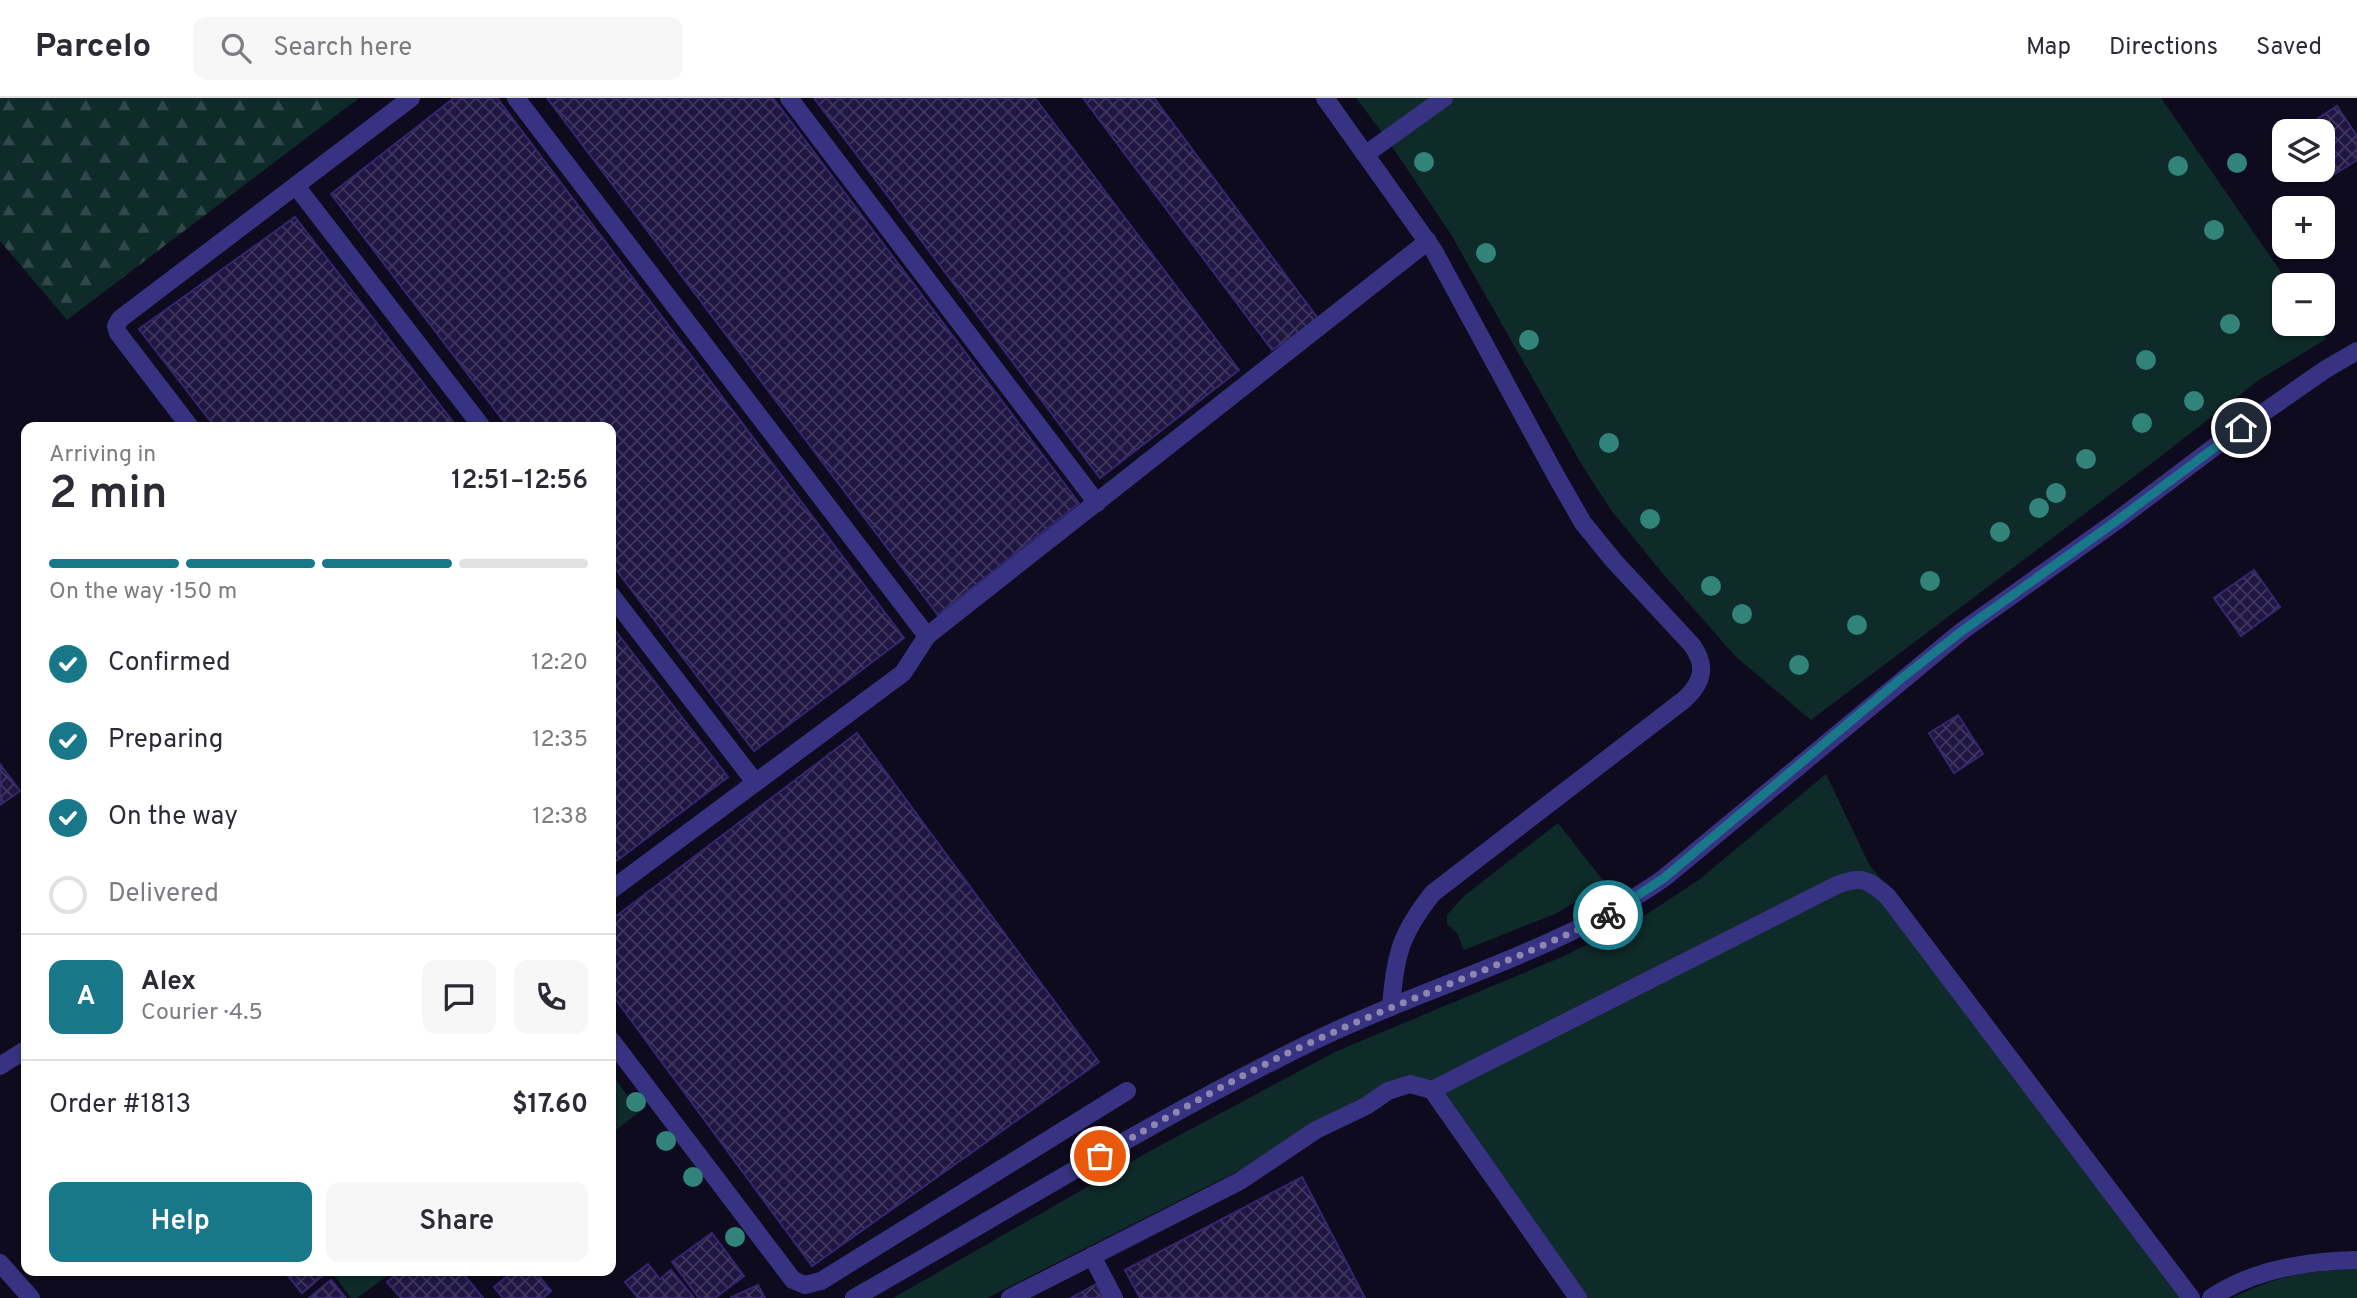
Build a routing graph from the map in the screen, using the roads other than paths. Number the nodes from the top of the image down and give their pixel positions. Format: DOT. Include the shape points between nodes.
graph roads {
  1 [pos="411,98"];
  2 [pos="516,98"];
  3 [pos="789,98"];
  4 [pos="1325,98"];
  5 [pos="1444,98"];
  6 [pos="1366,154"];
  7 [pos="296,186"];
  8 [pos="1428,242"];
  9 [pos="2357,351"];
  10 [pos="186,422"];
  11 [pos="478,422"];
  12 [pos="1097,503"];
  13 [pos="616,601"];
  14 [pos="927,636"];
  15 [pos="755,782"];
  16 [pos="616,886"];
  17 [pos="1391,1007"];
  18 [pos="616,1047"];
  19 [pos="21,1053"];
  20 [pos="0,1066"];
  21 [pos="1127,1090"];
  22 [pos="1432,1090"];
  23 [pos="1092,1256"];
  24 [pos="2357,1260"];
  25 [pos="0,1262"];
  26 [pos="31,1298"];
  27 [pos="854,1298"];
  28 [pos="1010,1298"];
  29 [pos="1114,1298"];
  30 [pos="1578,1298"];
  31 [pos="2191,1298"];
  32 [pos="2211,1298"];
  1 -- 7 [label="street"];
  2 -- 14 [label="street"];
  3 -- 12 [label="street"];
  4 -- 6 [label="street"];
  5 -- 6 [label="street"];
  6 -- 8 [label="street"];
  7 -- 10 [label="street" via="116,326"];
  7 -- 11 [label="street"];
  8 -- 12 [label="street"];
  8 -- 17 [label="street" via="1583,523 1692,645 1702,670 1700,682 1685,699 1433,893 1401,943"];
  9 -- 17 [label="street" via="2221,442 1962,631 1642,893 1576,931"];
  12 -- 14 [label="street"];
  13 -- 15 [label="street"];
  14 -- 15 [label="street" via="903,673"];
  15 -- 16 [label="street"];
  17 -- 27 [label="street" via="1226,1086"];
  18 -- 21 [label="street" via="793,1280 805,1285 821,1281"];
  19 -- 20 [label="street"];
  22 -- 23 [label="street" via="1410,1084 1388,1090 1316,1130 1249,1176"];
  22 -- 30 [label="street"];
  22 -- 31 [label="street" via="1837,885 1863,879 1888,897"];
  23 -- 28 [label="street"];
  23 -- 29 [label="street"];
  24 -- 32 [label="street" via="2300,1264 2263,1273"];
  25 -- 26 [label="street"];
}
